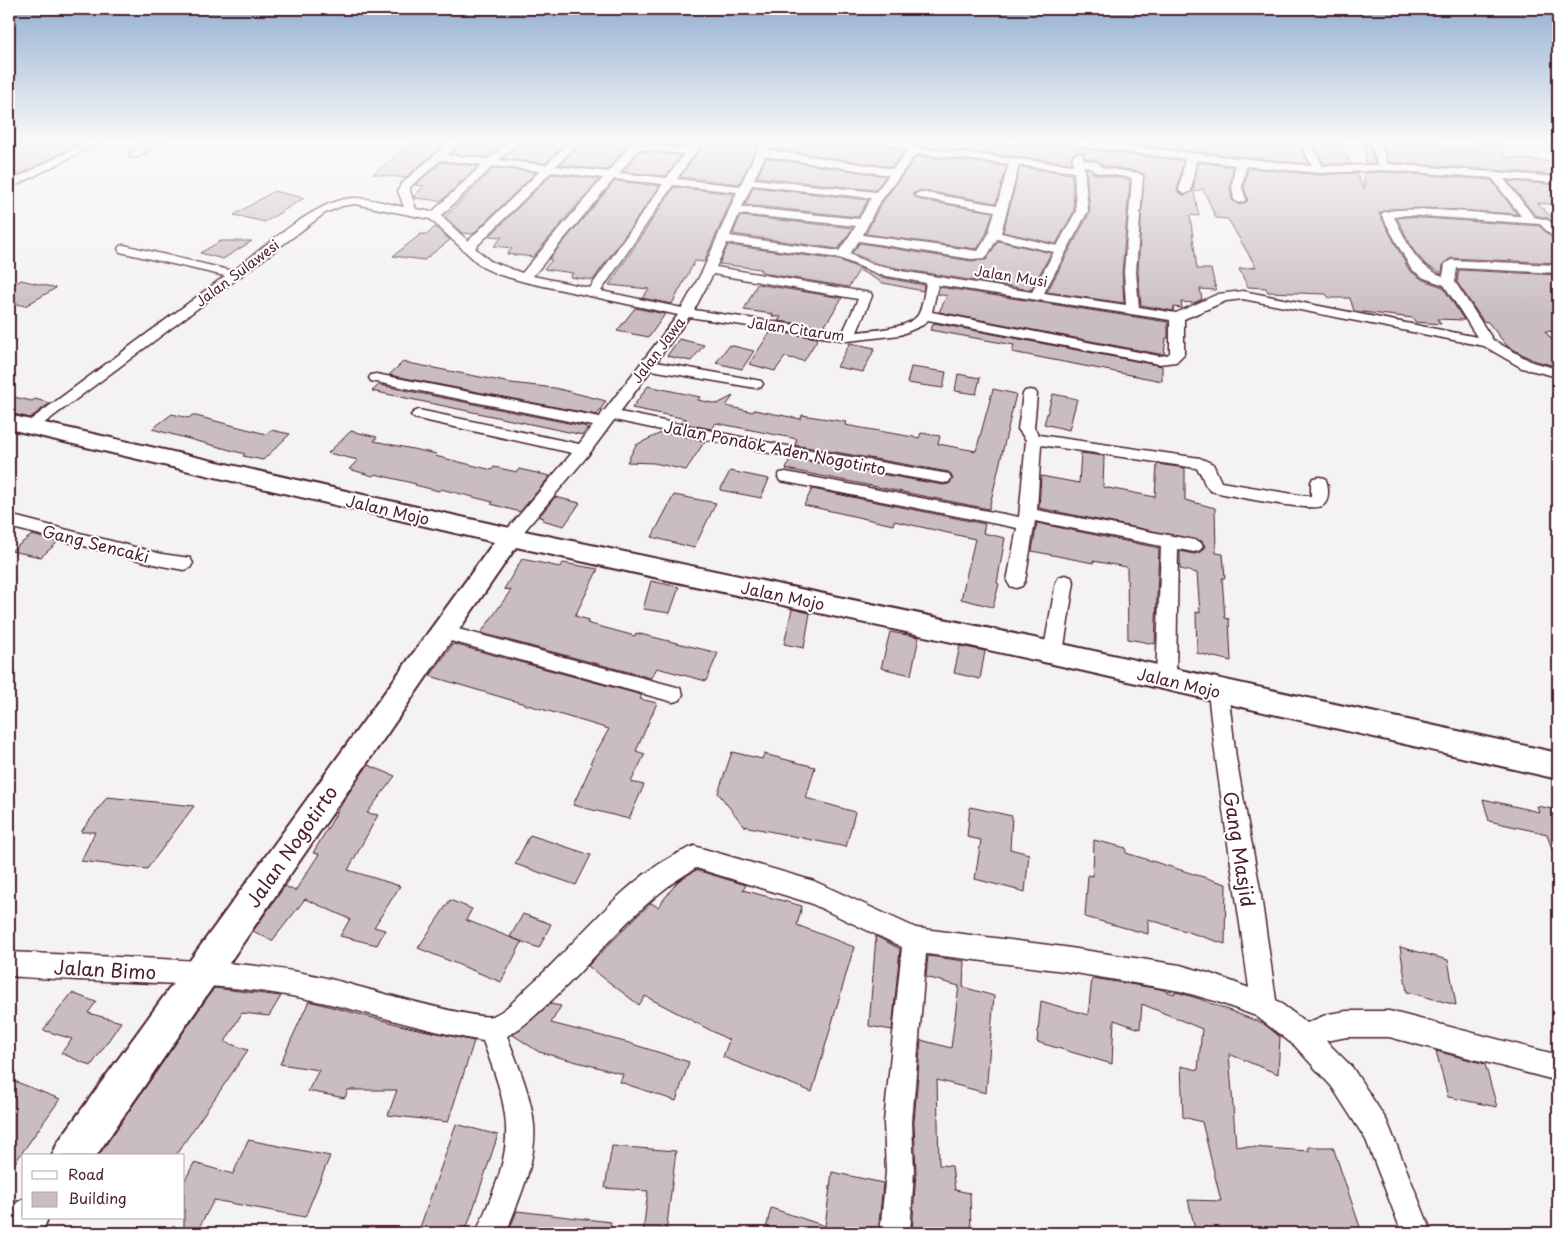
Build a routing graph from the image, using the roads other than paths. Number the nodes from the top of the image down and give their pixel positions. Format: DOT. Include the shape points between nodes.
graph roads {
  1 [pos="406,198"];
  2 [pos="453,198"];
  3 [pos="519,198"];
  4 [pos="593,198"];
  5 [pos="659,198"];
  6 [pos="741,198"];
  7 [pos="878,198"];
  8 [pos="937,198"];
  9 [pos="1005,198"];
  10 [pos="1081,198"];
  11 [pos="1139,198"];
  12 [pos="1513,198"];
  13 [pos="1002,209"];
  14 [pos="736,210"];
  15 [pos="411,212"];
  16 [pos="434,216"];
  17 [pos="1530,220"];
  18 [pos="863,223"];
  19 [pos="994,235"];
  20 [pos="1558,235"];
  21 [pos="856,237"];
  22 [pos="723,239"];
  23 [pos="469,247"];
  24 [pos="124,250"];
  25 [pos="1061,250"];
  26 [pos="842,255"];
  27 [pos="1558,269"];
  28 [pos="709,270"];
  29 [pos="882,271"];
  30 [pos="235,275"];
  31 [pos="525,278"];
  32 [pos="933,280"];
  33 [pos="1450,282"];
  34 [pos="594,292"];
  35 [pos="866,296"];
  36 [pos="1036,296"];
  37 [pos="1133,310"];
  38 [pos="686,313"];
  39 [pos="925,315"];
  40 [pos="1177,317"];
  41 [pos="848,337"];
  42 [pos="1488,343"];
  43 [pos="648,365"];
  44 [pos="1558,373"];
  45 [pos="376,378"];
  46 [pos="756,384"];
  47 [pos="1030,394"];
  48 [pos="419,415"];
  49 [pos="606,418"];
  50 [pos="20,425"];
  51 [pos="1034,439"];
  52 [pos="583,450"];
  53 [pos="786,477"];
  54 [pos="943,478"];
  55 [pos="1319,482"];
  56 [pos="1027,519"];
  57 [pos="9,521"];
  58 [pos="510,536"];
  59 [pos="1170,541"];
  60 [pos="1194,546"];
  61 [pos="184,563"];
  62 [pos="1016,581"];
  63 [pos="1065,582"];
  64 [pos="443,632"];
  65 [pos="1054,653"];
  66 [pos="1166,678"];
  67 [pos="1218,691"];
  68 [pos="673,694"];
  69 [pos="1558,766"];
  70 [pos="915,940"];
  71 [pos="9,964"];
  72 [pos="201,974"];
  73 [pos="1264,1008"];
  74 [pos="492,1030"];
  75 [pos="1304,1037"];
  76 [pos="1558,1068"];
  77 [pos="73,1154"];
  78 [pos="27,1220"];
  79 [pos="18,1233"];
  80 [pos="492,1233"];
  81 [pos="895,1233"];
  82 [pos="1417,1233"];
  1 -- 15 [label="street"];
  2 -- 16 [label="street"];
  3 -- 23 [label="street"];
  4 -- 31 [label="street"];
  5 -- 34 [label="street"];
  6 -- 14 [label="street, Jalan Jawa"];
  7 -- 18 [label="street"];
  8 -- 13 [label="street"];
  9 -- 13 [label="street"];
  10 -- 25 [label="street" via="1082,211"];
  11 -- 37 [label="street" via="1130,272"];
  12 -- 17 [label="street"];
  13 -- 19 [label="street"];
  14 -- 18 [label="street"];
  14 -- 22 [label="street, Jalan Jawa"];
  15 -- 16 [label="street, Jalan Sulawesi"];
  15 -- 30 [label="street, Jalan Sulawesi" via="355,202 330,206"];
  16 -- 23 [label="street"];
  17 -- 20 [label="street" via="1544,222"];
  17 -- 33 [label="street" via="1407,212 1387,214 1415,266 1428,275"];
  18 -- 21 [label="street"];
  19 -- 21 [label="street" via="985,253 979,256"];
  19 -- 25 [label="street"];
  21 -- 26 [label="street"];
  22 -- 26 [label="street"];
  22 -- 28 [label="street, Jalan Jawa"];
  23 -- 31 [label="street" via="486,264"];
  24 -- 30 [label="street"];
  25 -- 36 [label="street"];
  26 -- 29 [label="street, Jalan Musi"];
  27 -- 33 [label="street" via="1451,264"];
  28 -- 35 [label="street"];
  28 -- 38 [label="street, Jalan Jawa"];
  29 -- 32 [label="street, Jalan Musi"];
  29 -- 35 [label="street"];
  30 -- 50 [label="street, Jalan Sulawesi"];
  31 -- 34 [label="street"];
  32 -- 36 [label="street, Jalan Musi"];
  32 -- 39 [label="street"];
  33 -- 42 [label="street"];
  34 -- 38 [label="street"];
  35 -- 41 [label="street"];
  36 -- 37 [label="street, Jalan Musi"];
  37 -- 40 [label="street, Jalan Musi"];
  38 -- 41 [label="street, Jalan Citarum"];
  38 -- 43 [label="street, Jalan Jawa"];
  39 -- 40 [label="street" via="1159,360 1171,359 1177,354"];
  39 -- 41 [label="street, Jalan Citarum" via="918,322 895,332"];
  40 -- 42 [label="street" via="1223,297 1243,295"];
  42 -- 44 [label="street" via="1528,365"];
  43 -- 46 [label="street"];
  43 -- 49 [label="street, Jalan Jawa"];
  45 -- 49 [label="street, Jalan Pondok Aden Nogotirto"];
  47 -- 51 [label="street" via="1026,429"];
  48 -- 52 [label="street"];
  49 -- 52 [label="street, Jalan Jawa"];
  49 -- 54 [label="street, Jalan Pondok Aden Nogotirto"];
  50 -- 58 [label="street, Jalan Mojo"];
  51 -- 55 [label="street" via="1200,463 1207,468 1212,484 1217,487 1299,501 1316,502"];
  51 -- 56 [label="street"];
  52 -- 58 [label="street, Jalan Jawa"];
  53 -- 56 [label="street"];
  56 -- 59 [label="street"];
  56 -- 62 [label="street"];
  57 -- 61 [label="street, Gang Sencaki"];
  58 -- 64 [label="street, Jalan Nogotirto"];
  58 -- 65 [label="street, Jalan Mojo"];
  59 -- 60 [label="street"];
  59 -- 66 [label="street"];
  63 -- 65 [label="street"];
  64 -- 68 [label="street"];
  64 -- 72 [label="street, Jalan Nogotirto"];
  65 -- 66 [label="street, Jalan Mojo"];
  66 -- 67 [label="street, Jalan Mojo"];
  67 -- 69 [label="street, Jalan Mojo"];
  67 -- 73 [label="street, Gang Masjid" via="1225,758"];
  70 -- 73 [label="street" via="1180,978"];
  70 -- 74 [label="street" via="814,893 694,857 665,873 637,895 557,978 511,1020"];
  70 -- 81 [label="street" via="898,1122 900,1172"];
  71 -- 72 [label="street, Jalan Bimo"];
  72 -- 74 [label="street, Jalan Bimo" via="273,980"];
  72 -- 77 [label="street, Jalan Nogotirto"];
  73 -- 75 [label="street"];
  74 -- 80 [label="street" via="516,1102 520,1127 517,1159"];
  75 -- 76 [label="street" via="1328,1027 1389,1024"];
  75 -- 82 [label="street" via="1342,1077 1377,1131"];
  78 -- 79 [label="street"];
}
